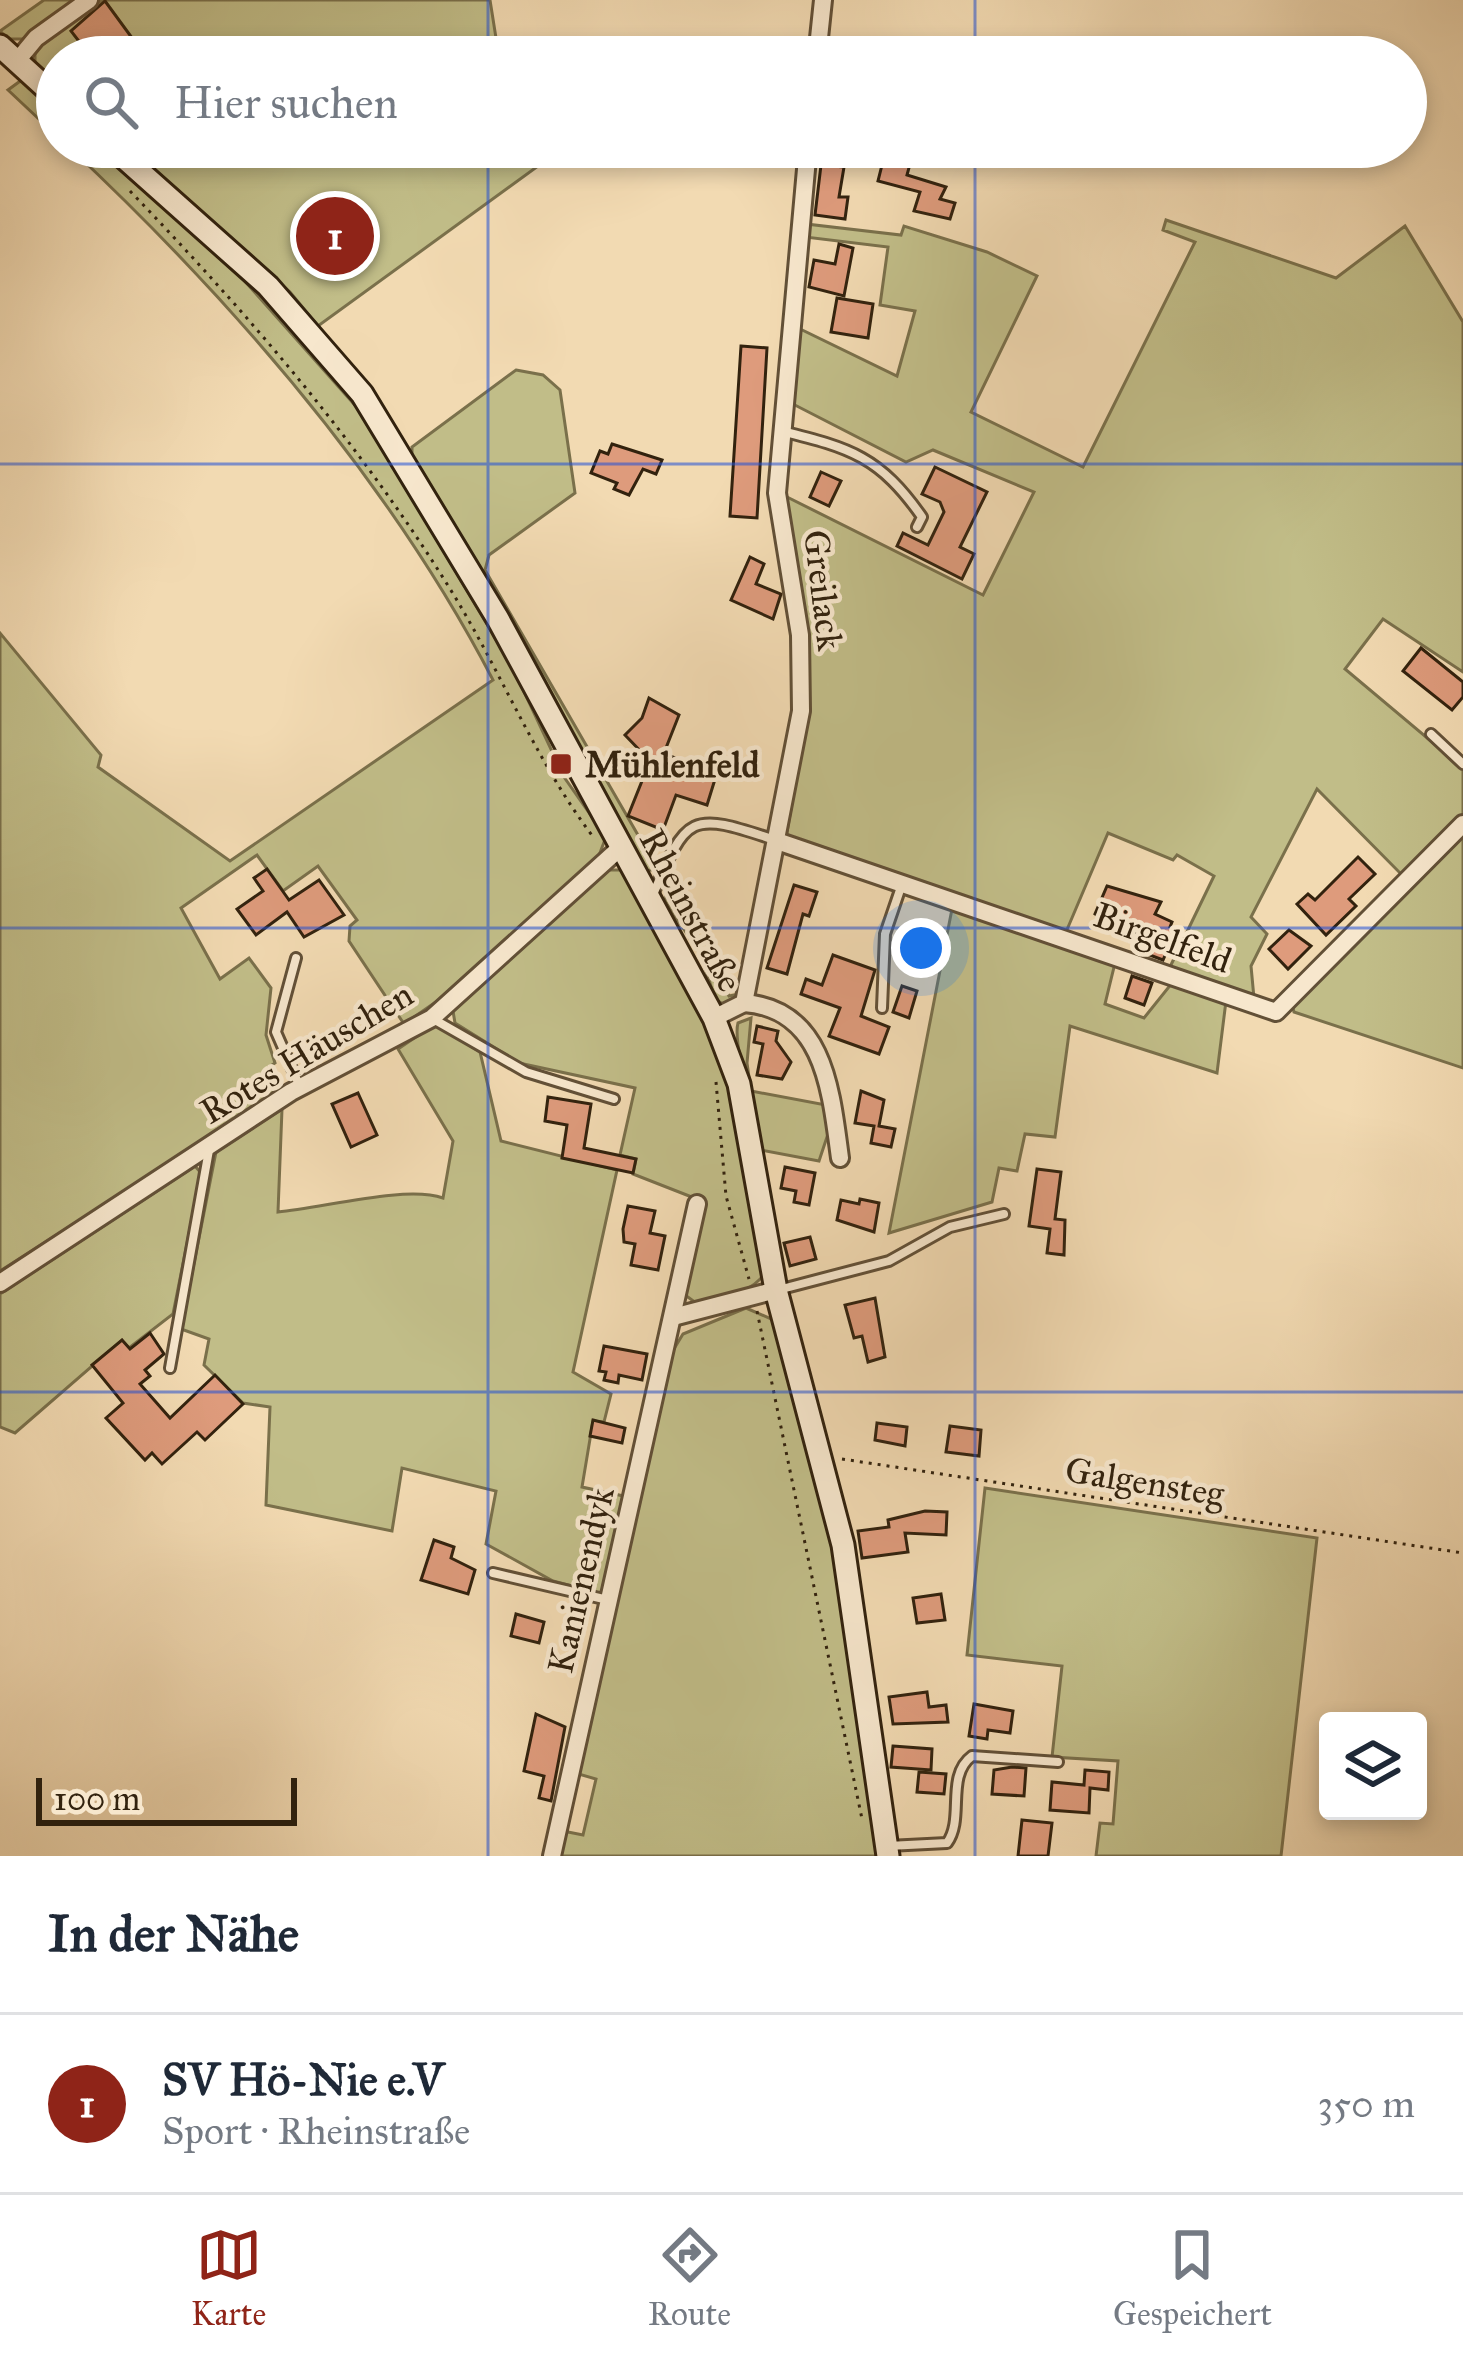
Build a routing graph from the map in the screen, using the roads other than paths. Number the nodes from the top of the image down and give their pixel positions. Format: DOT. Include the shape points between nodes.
graph roads {
  1 [pos="89,0"];
  2 [pos="823,0"];
  3 [pos="39,36"];
  4 [pos="819,36"];
  5 [pos="36,38"];
  6 [pos="8,54"];
  7 [pos="36,79"];
  8 [pos="122,168"];
  9 [pos="806,168"];
  10 [pos="780,430"];
  11 [pos="917,527"];
  12 [pos="1430,734"];
  13 [pos="1463,764"];
  14 [pos="1463,824"];
  15 [pos="777,841"];
  16 [pos="615,853"];
  17 [pos="902,883"];
  18 [pos="651,898"];
  19 [pos="296,958"];
  20 [pos="744,1003"];
  21 [pos="882,1008"];
  22 [pos="432,1018"];
  23 [pos="714,1018"];
  24 [pos="300,1087"];
  25 [pos="614,1099"];
  26 [pos="209,1148"];
  27 [pos="840,1158"];
  28 [pos="697,1204"];
  29 [pos="1004,1214"];
  30 [pos="0,1283"];
  31 [pos="765,1293"];
  32 [pos="673,1317"];
  33 [pos="170,1367"];
  34 [pos="493,1573"];
  35 [pos="610,1600"];
  36 [pos="1058,1762"];
  37 [pos="887,1851"];
  38 [pos="552,1856"];
  1 -- 3 [label="street"];
  2 -- 4 [label="street"];
  5 -- 6 [label="street"];
  6 -- 7 [label="main road"];
  8 -- 16 [label="main road, Rheinstraße" via="268,286 362,394 487,601"];
  9 -- 10 [label="street, Greilack"];
  10 -- 11 [label="lane" via="892,474 922,517"];
  10 -- 15 [label="street, Greilack" via="777,493 800,635 801,711"];
  12 -- 13 [label="lane"];
  14 -- 17 [label="street, Birgelfeld" via="1276,1012"];
  15 -- 17 [label="street, Birgelfeld"];
  15 -- 18 [label="lane" via="716,820 695,824 676,839"];
  15 -- 20 [label="street, Greilack"];
  16 -- 18 [label="main road, Rheinstraße"];
  16 -- 22 [label="street, Rotes Häuschen"];
  17 -- 21 [label="lane" via="885,934"];
  18 -- 23 [label="main road, Rheinstraße"];
  19 -- 24 [label="lane" via="276,1032"];
  20 -- 23 [label="street"];
  20 -- 27 [label="street" via="776,1005 794,1017 830,1087"];
  22 -- 24 [label="street, Rotes Häuschen"];
  22 -- 25 [label="lane" via="526,1072"];
  23 -- 31 [label="main road, Rheinstraße" via="739,1084"];
  24 -- 26 [label="street, Rotes Häuschen"];
  26 -- 30 [label="street, Rotes Häuschen"];
  26 -- 33 [label="lane"];
  28 -- 32 [label="street, Kanienendyk"];
  29 -- 31 [label="lane" via="950,1227 889,1262"];
  31 -- 32 [label="street"];
  31 -- 37 [label="main road, Rheinstraße" via="843,1545"];
  32 -- 35 [label="street, Kanienendyk"];
  34 -- 35 [label="lane"];
  35 -- 38 [label="street, Kanienendyk"];
  36 -- 37 [label="lane" via="972,1756 958,1776 955,1833 947,1844"];
}
